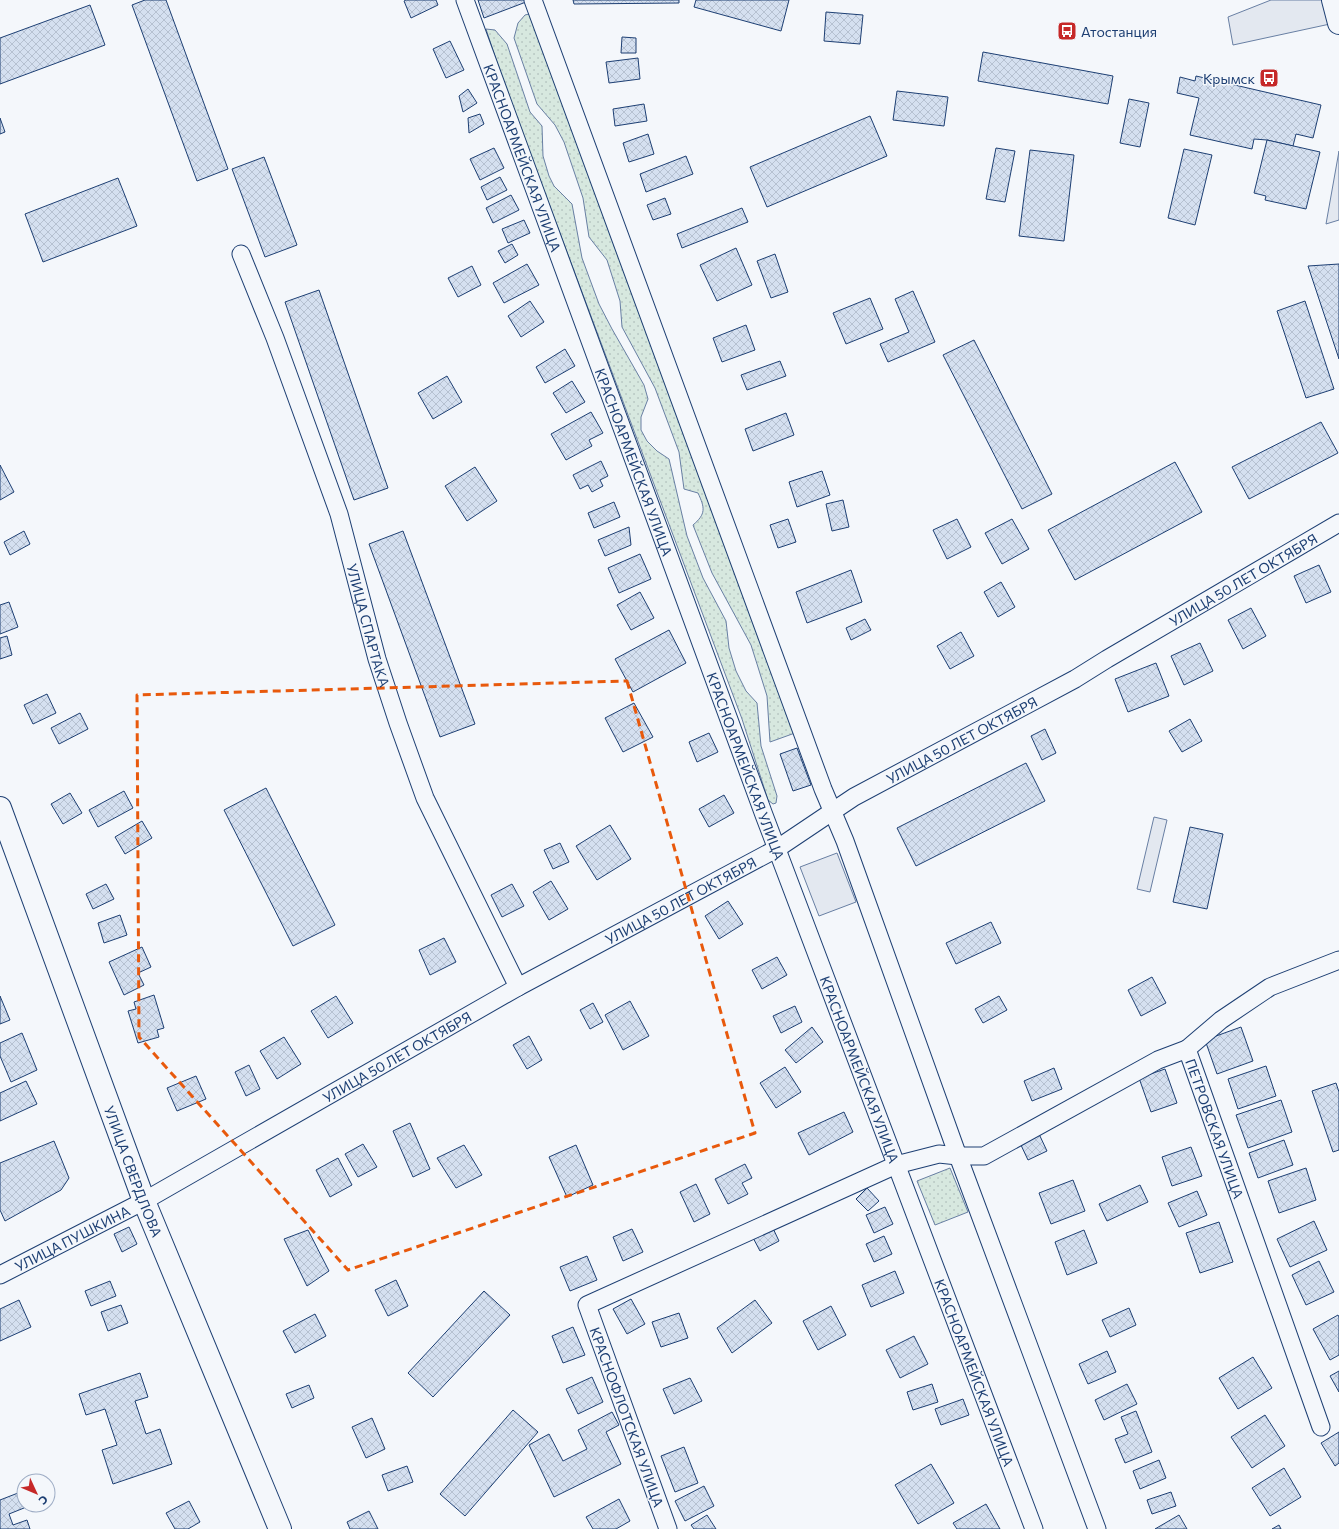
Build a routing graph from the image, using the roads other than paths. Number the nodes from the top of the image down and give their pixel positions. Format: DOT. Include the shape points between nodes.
graph roads {
  1 [pos="465,0"];
  2 [pos="533,0"];
  3 [pos="1333,0"];
  4 [pos="1339,23"];
  5 [pos="241,254"];
  6 [pos="1339,523"];
  7 [pos="0,808"];
  8 [pos="832,812"];
  9 [pos="778,848"];
  10 [pos="1339,960"];
  11 [pos="518,987"];
  12 [pos="1187,1049"];
  13 [pos="958,1156"];
  14 [pos="896,1165"];
  15 [pos="144,1201"];
  16 [pos="0,1275"];
  17 [pos="587,1305"];
  18 [pos="1321,1427"];
  19 [pos="280,1529"];
  20 [pos="668,1529"];
  21 [pos="1034,1529"];
  22 [pos="1097,1529"];
  1 -- 9 [label="street, КРАСНОАРМЕЙСКАЯ УЛИЦА"];
  2 -- 8 [label="street"];
  3 -- 4 [label="main road"];
  5 -- 11 [label="street, УЛИЦА СПАРТАКА" via="275,338 339,514 377,659 425,798"];
  6 -- 8 [label="street, УЛИЦА 50 ЛЕТ ОКТЯБРЯ" via="1075,679"];
  7 -- 15 [label="main road, УЛИЦА СВЕРДЛОВА"];
  8 -- 9 [label="street, УЛИЦА 50 ЛЕТ ОКТЯБРЯ"];
  8 -- 13 [label="street" via="845,841"];
  9 -- 11 [label="street, УЛИЦА 50 ЛЕТ ОКТЯБРЯ"];
  9 -- 14 [label="street, КРАСНОАРМЕЙСКАЯ УЛИЦА"];
  10 -- 12 [label="street" via="1270,987 1221,1020"];
  11 -- 15 [label="street, УЛИЦА 50 ЛЕТ ОКТЯБРЯ"];
  12 -- 13 [label="street, ПЕТРОВСКАЯ УЛИЦА" via="1158,1060 984,1156"];
  12 -- 18 [label="street, ПЕТРОВСКАЯ УЛИЦА"];
  13 -- 14 [label="street, ПЕТРОВСКАЯ УЛИЦА" via="939,1154"];
  13 -- 22 [label="street"];
  14 -- 17 [label="street, ПЕТРОВСКАЯ УЛИЦА"];
  14 -- 21 [label="street, КРАСНОАРМЕЙСКАЯ УЛИЦА"];
  15 -- 16 [label="street, УЛИЦА ПУШКИНА"];
  15 -- 19 [label="main road, УЛИЦА СВЕРДЛОВА"];
  17 -- 20 [label="street, КРАСНОФЛОТСКАЯ УЛИЦА"];
}
